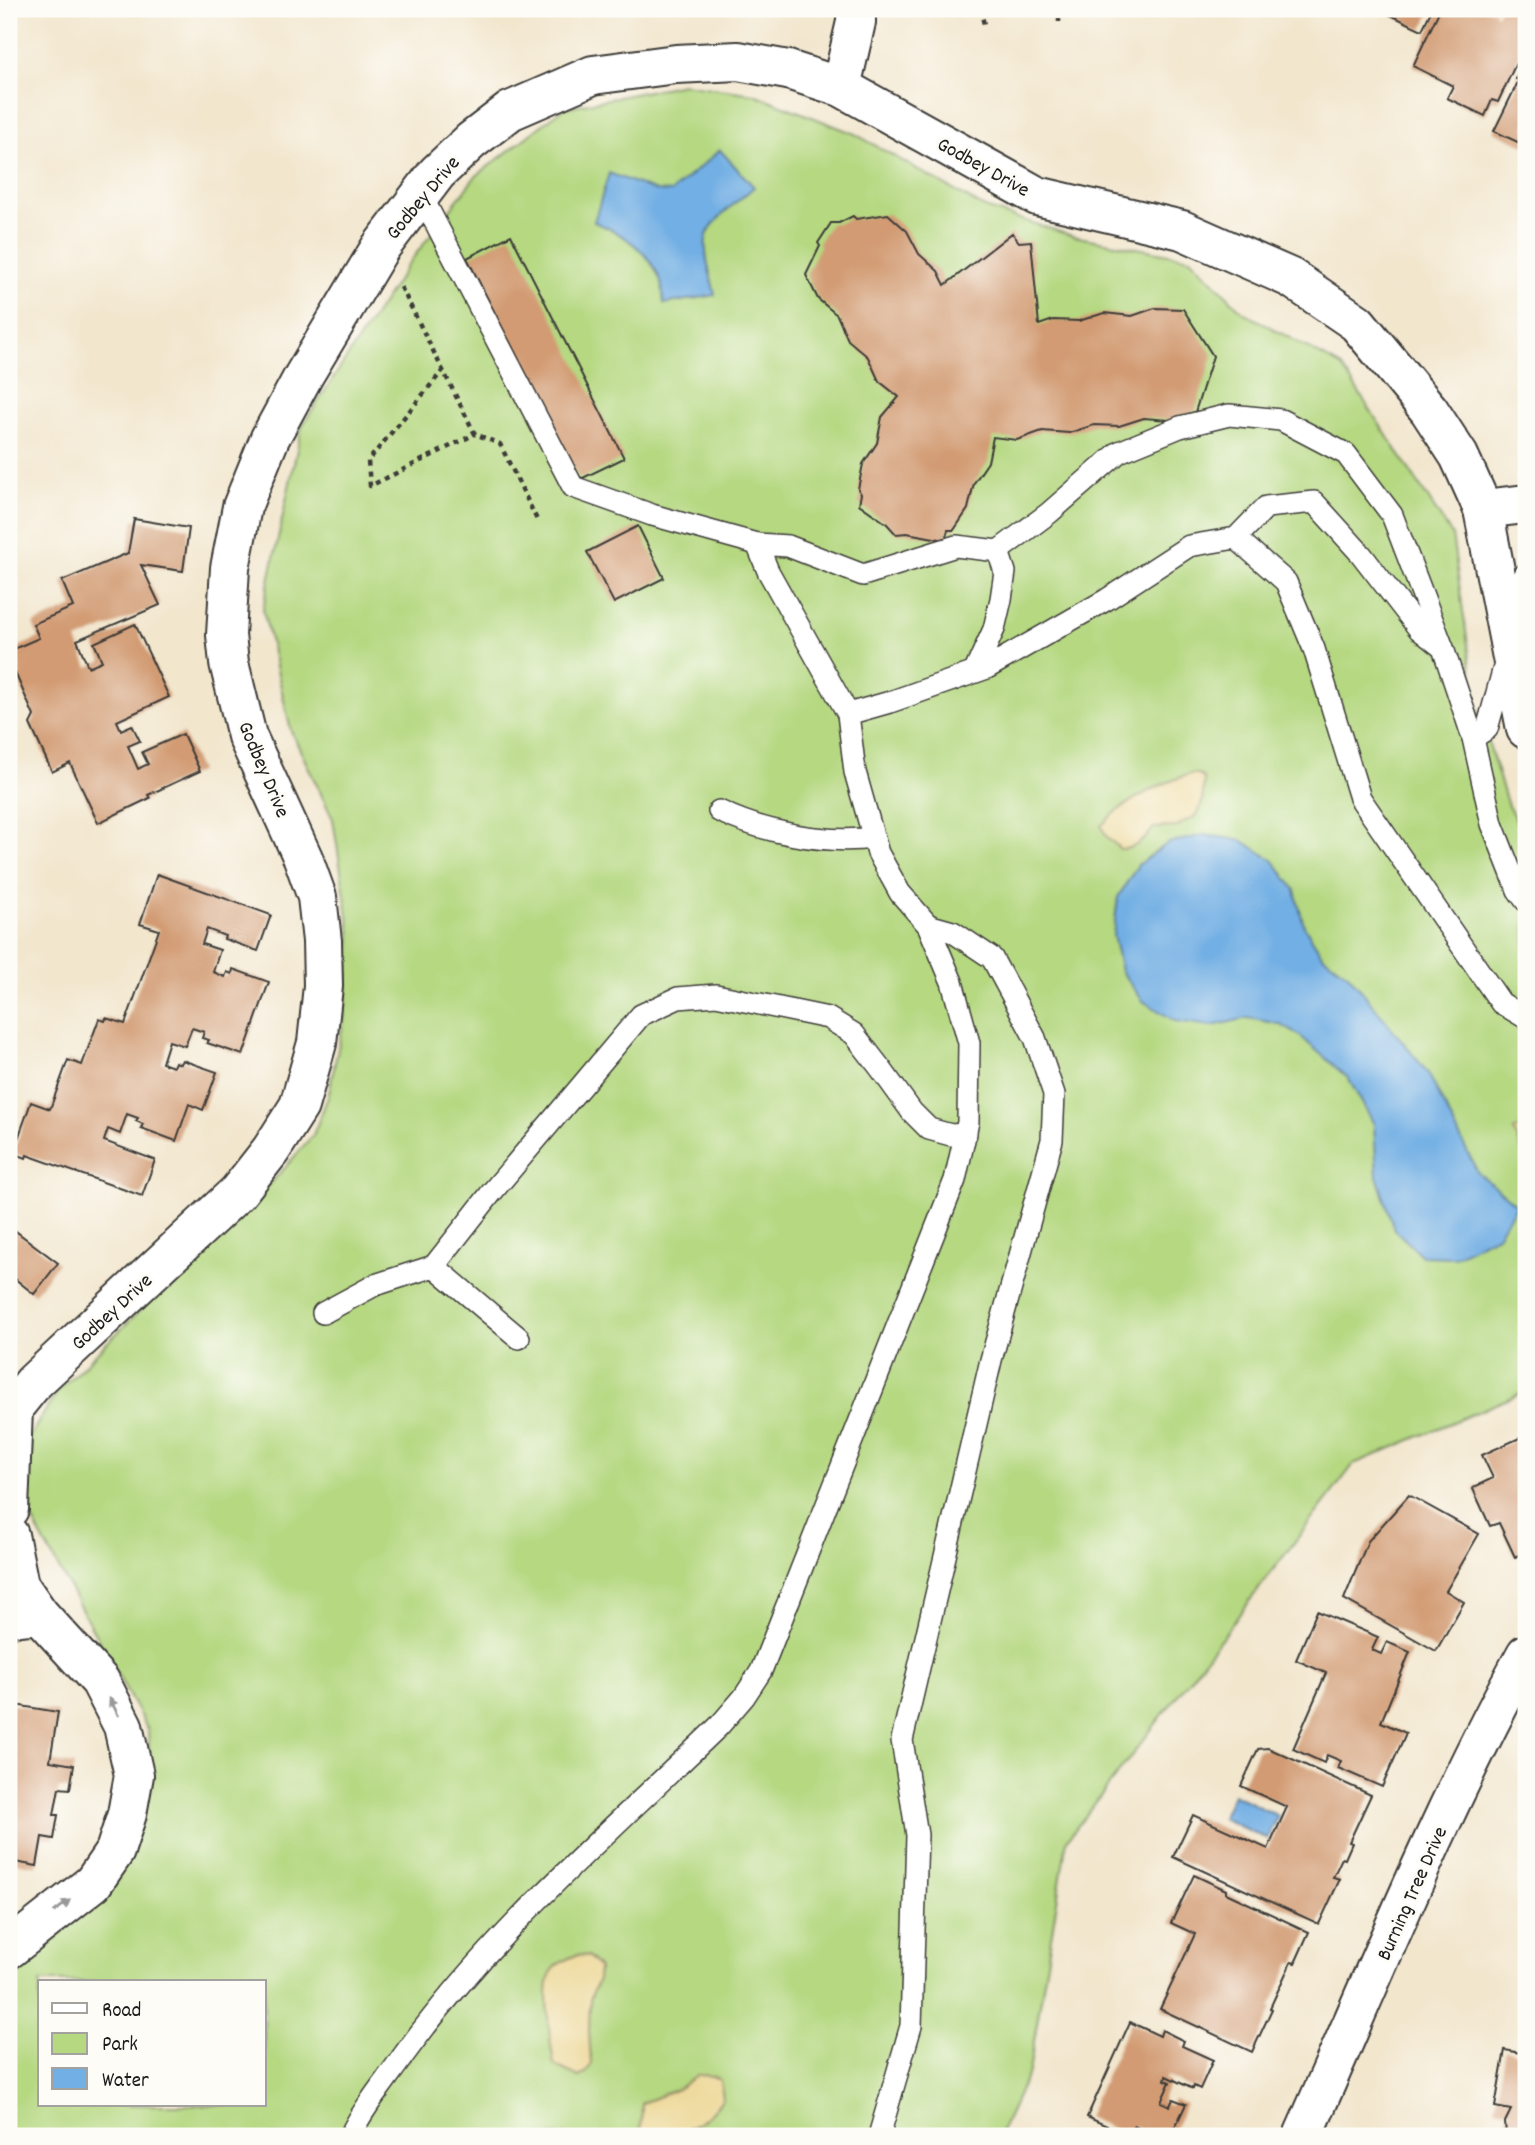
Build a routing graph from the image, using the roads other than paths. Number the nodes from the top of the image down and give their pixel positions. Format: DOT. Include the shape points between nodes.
graph roads {
  1 [pos="856,9"];
  2 [pos="841,87"];
  3 [pos="421,195"];
  4 [pos="1526,504"];
  5 [pos="1483,509"];
  6 [pos="1236,538"];
  7 [pos="757,544"];
  8 [pos="998,551"];
  9 [pos="1526,573"];
  10 [pos="1510,643"];
  11 [pos="1443,648"];
  12 [pos="975,671"];
  13 [pos="848,714"];
  14 [pos="1526,730"];
  15 [pos="1473,738"];
  16 [pos="719,811"];
  17 [pos="874,838"];
  18 [pos="1526,901"];
  19 [pos="928,925"];
  20 [pos="1526,1018"];
  21 [pos="965,1134"];
  22 [pos="434,1266"];
  23 [pos="323,1313"];
  24 [pos="519,1338"];
  25 [pos="11,1411"];
  26 [pos="9,1509"];
  27 [pos="9,1535"];
  28 [pos="24,1616"];
  29 [pos="1526,1654"];
  30 [pos="9,1949"];
  31 [pos="350,2136"];
  32 [pos="879,2136"];
  33 [pos="1303,2136"];
  1 -- 2 [label="street"];
  2 -- 3 [label="street, Godbey Drive" via="788,70 738,61 593,75 510,111 437,173"];
  2 -- 5 [label="street, Godbey Drive" via="1037,195 1182,230 1291,278 1357,323 1429,410 1459,456"];
  3 -- 7 [label="lane" via="573,487"];
  3 -- 25 [label="street, Godbey Drive" via="380,248 270,438 242,507 230,568 226,635 247,736 317,897 323,986 317,1043 299,1106 239,1192 34,1382"];
  4 -- 5 [label="street"];
  5 -- 10 [label="street, Godbey Drive"];
  6 -- 11 [label="lane" via="1265,506 1314,502 1419,629"];
  6 -- 12 [label="lane" via="1189,547 1106,600"];
  6 -- 20 [label="lane" via="1286,582 1314,649 1360,798 1501,1003"];
  7 -- 8 [label="lane" via="788,546 863,575 956,546"];
  7 -- 13 [label="lane"];
  8 -- 11 [label="lane" via="1119,452 1180,427 1229,415 1281,420 1346,454 1392,515"];
  8 -- 12 [label="lane" via="1004,572 1001,599 994,629"];
  9 -- 10 [label="lane"];
  10 -- 14 [label="street, Godbey Drive"];
  10 -- 15 [label="lane" via="1487,729"];
  11 -- 15 [label="lane"];
  12 -- 13 [label="lane"];
  13 -- 17 [label="lane" via="855,772"];
  15 -- 18 [label="lane" via="1492,824"];
  16 -- 17 [label="lane" via="773,831 843,841"];
  17 -- 19 [label="lane" via="900,893"];
  19 -- 21 [label="lane" via="953,982 969,1043"];
  19 -- 32 [label="lane" via="953,932 992,958 1035,1038 1054,1094 1052,1140 991,1360 902,1740 917,1835 911,2026"];
  21 -- 22 [label="lane" via="929,1129 853,1034 828,1018 716,995 678,998 641,1014"];
  21 -- 31 [label="lane" via="955,1180 761,1671 719,1727 529,1909 431,2017"];
  22 -- 23 [label="lane" via="375,1285"];
  22 -- 24 [label="lane"];
  25 -- 26 [label="street"];
  27 -- 28 [label="street"];
  30 -- 28 [label="street, one-way" via="93,1883 115,1851 134,1775 124,1726 100,1681"];
  29 -- 33 [label="street, Burning Tree Drive" via="1434,1840"];
}
